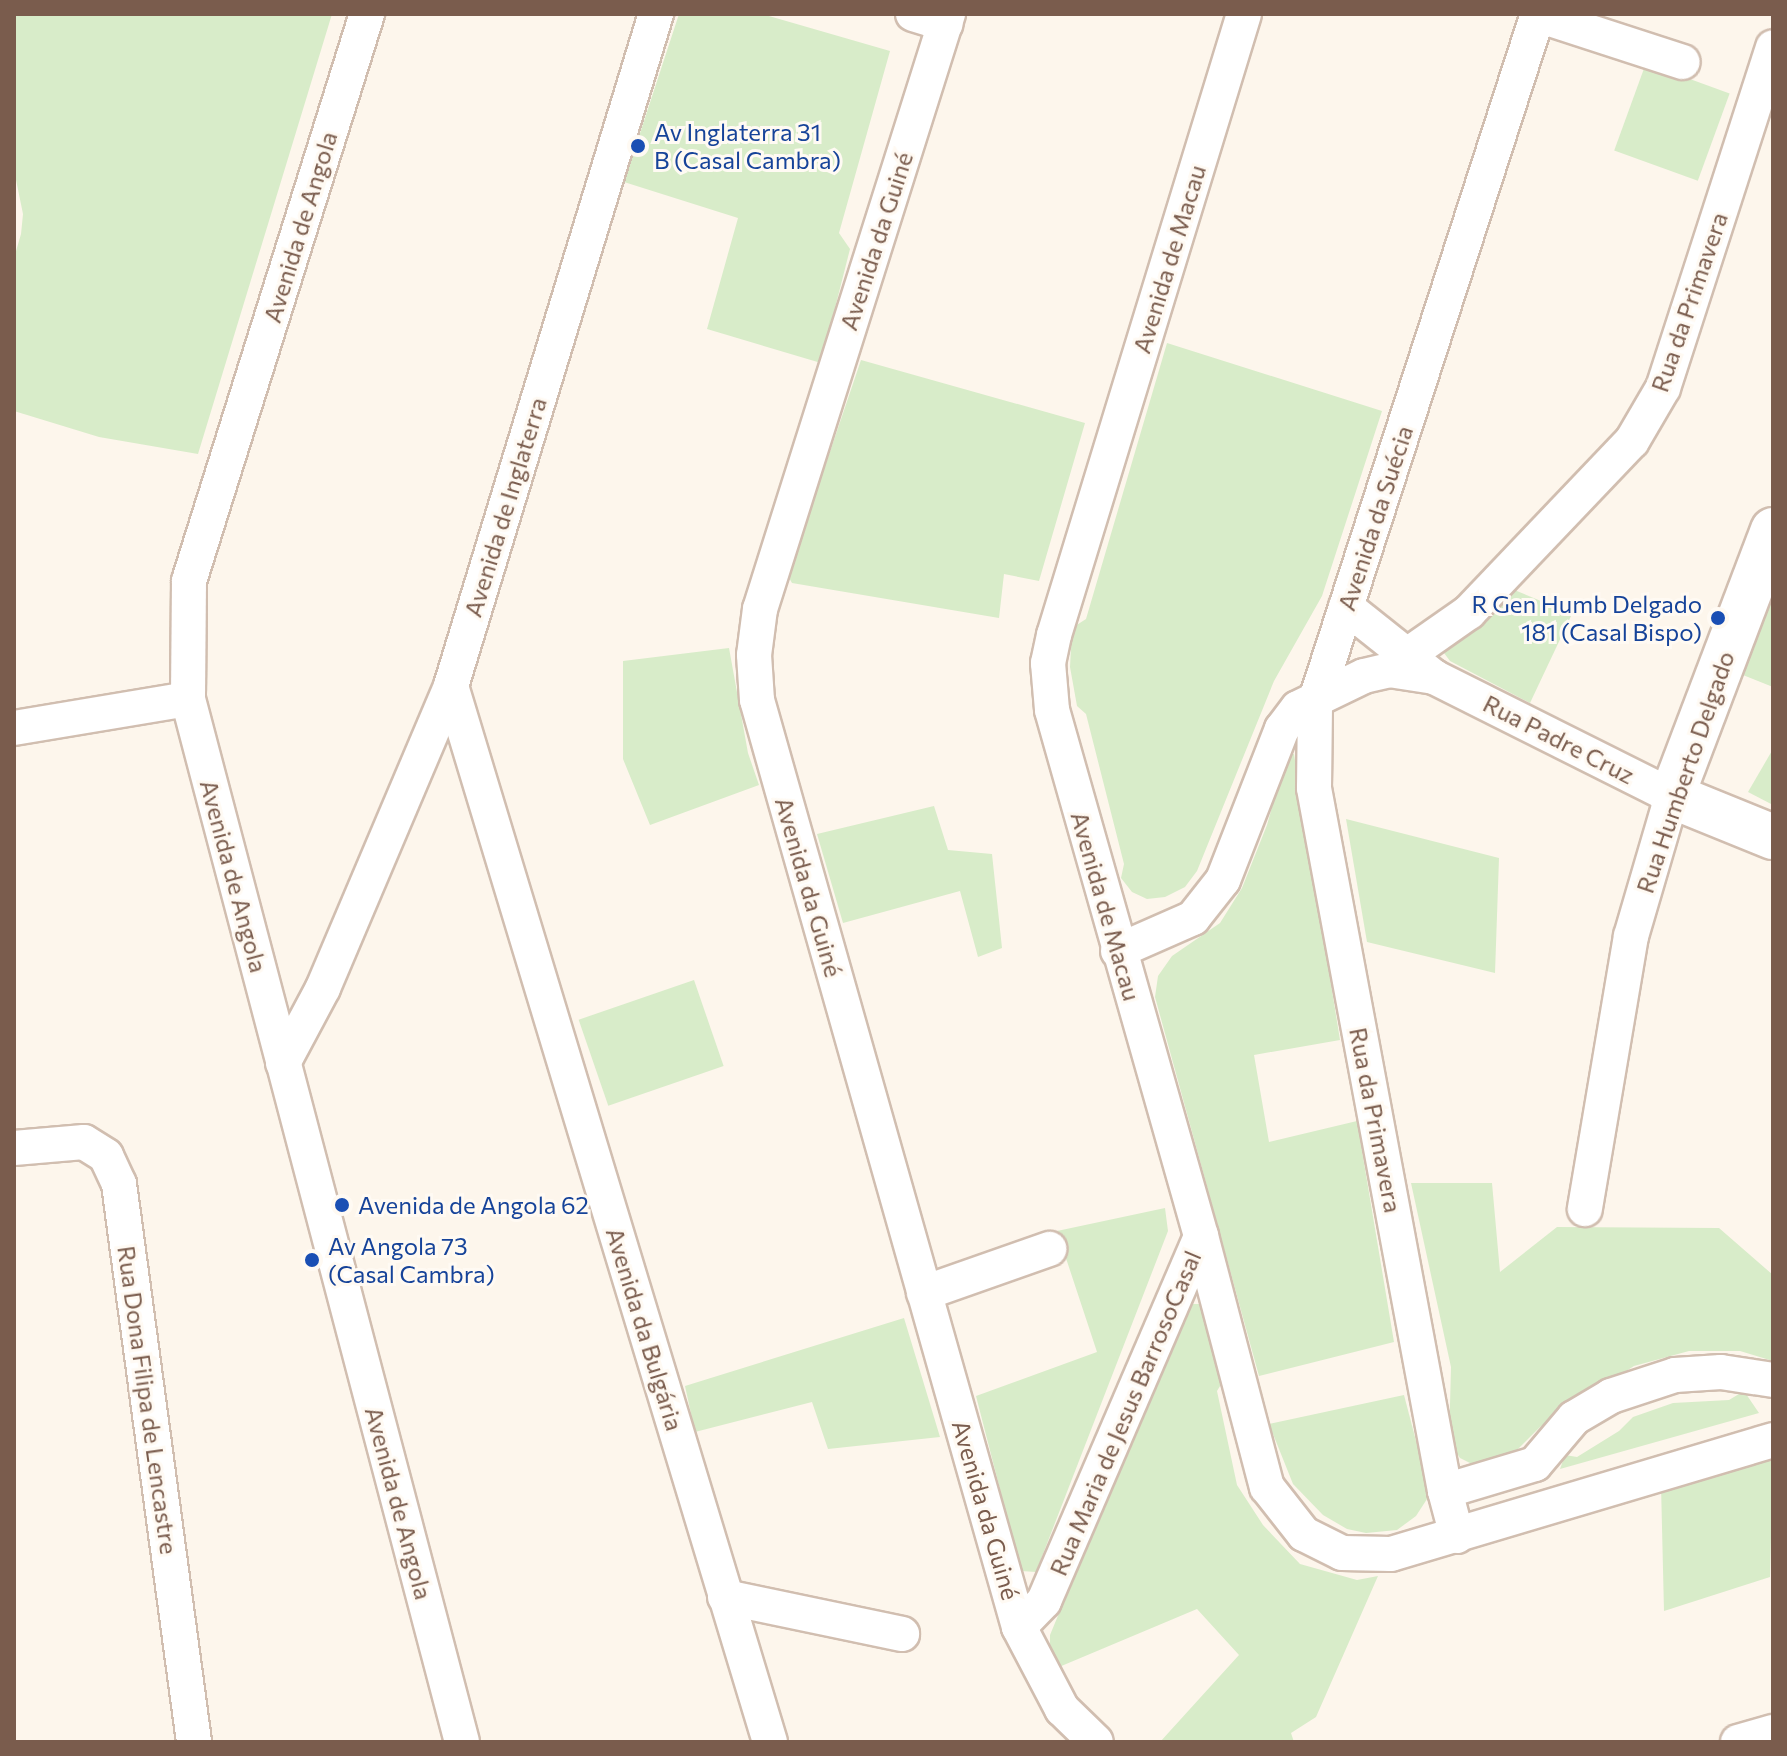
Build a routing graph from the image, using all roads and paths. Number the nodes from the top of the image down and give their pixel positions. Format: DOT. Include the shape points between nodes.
graph roads {
  1 [pos="367,14"];
  2 [pos="656,14"];
  3 [pos="1244,14"];
  4 [pos="1538,15"];
  5 [pos="935,17"];
  6 [pos="1773,47"];
  7 [pos="1683,62"];
  8 [pos="1773,530"];
  9 [pos="1346,607"];
  10 [pos="1409,654"];
  11 [pos="1434,677"];
  12 [pos="451,686"];
  13 [pos="188,699"];
  14 [pos="1315,703"];
  15 [pos="14,728"];
  16 [pos="1672,796"];
  17 [pos="1773,837"];
  18 [pos="1118,951"];
  19 [pos="257,966"];
  20 [pos="323,988"];
  21 [pos="283,1063"];
  22 [pos="14,1148"];
  23 [pos="1585,1209"];
  24 [pos="1201,1236"];
  25 [pos="1049,1249"];
  26 [pos="924,1293"];
  27 [pos="1773,1380"];
  28 [pos="1773,1440"];
  29 [pos="1535,1464"];
  30 [pos="1445,1491"];
  31 [pos="1557,1505"];
  32 [pos="1457,1536"];
  33 [pos="725,1597"];
  34 [pos="1019,1627"];
  35 [pos="902,1634"];
  36 [pos="1773,1732"];
  37 [pos="194,1742"];
  38 [pos="462,1742"];
  39 [pos="770,1742"];
  40 [pos="1096,1742"];
  41 [pos="1738,1742"];
  1 -- 13 [label="street, Avenida de Angola" via="189,581"];
  2 -- 12 [label="street, Avenida de Inglaterra"];
  3 -- 18 [label="street, Avenida de Macau" via="1048,663 1052,710"];
  4 -- 7 [label="street"];
  4 -- 9 [label="street, Avenida da Suécia"];
  5 -- 26 [label="street, Avenida da Guiné" via="760,609 754,655 757,700"];
  6 -- 10 [label="street, Rua da Primavera" via="1663,388 1632,441 1469,612"];
  8 -- 16 [label="street, Rua Humberto Delgado"];
  9 -- 10 [label="street"];
  9 -- 14 [label="street, Avenida da Suécia"];
  10 -- 11 [label="street"];
  11 -- 14 [label="street" via="1389,670 1364,676"];
  11 -- 16 [label="street, Rua Padre Cruz"];
  12 -- 20 [label="street, Avenida de Inglaterra"];
  12 -- 33 [label="street, Avenida da Bulgária"];
  13 -- 15 [label="street"];
  13 -- 19 [label="street, Avenida de Angola"];
  14 -- 18 [label="street" via="1298,708 1282,729 1223,880 1193,918"];
  14 -- 30 [label="street, Rua da Primavera" via="1314,788"];
  16 -- 17 [label="street, Rua Padre Cruz"];
  16 -- 23 [label="street, Rua Humberto Delgado" via="1631,936"];
  18 -- 24 [label="street, Avenida de Macau"];
  19 -- 20 [label="street" via="284,988"];
  19 -- 21 [label="street, Avenida de Angola"];
  20 -- 21 [label="street, Avenida de Inglaterra"];
  21 -- 38 [label="street, Avenida de Angola"];
  22 -- 37 [label="street, Rua Dona Filipa de Lencastre" via="84,1142 106,1156 119,1184"];
  24 -- 32 [label="street, Avenida de Macau" via="1267,1487 1304,1534 1342,1553 1391,1554"];
  24 -- 34 [label="street, Rua Maria de Jesus BarrosoCasal" via="1044,1601"];
  25 -- 26 [label="street"];
  26 -- 34 [label="street, Avenida da Guiné"];
  27 -- 29 [label="street" via="1721,1372 1675,1375 1611,1396 1574,1418"];
  28 -- 31 [label="street, Avenida de Macau"];
  29 -- 30 [label="street"];
  29 -- 31 [label="street"];
  30 -- 32 [label="street, Rua da Primavera"];
  31 -- 32 [label="street, Avenida de Macau"];
  33 -- 35 [label="street"];
  33 -- 39 [label="street, Avenida da Bulgária"];
  34 -- 40 [label="street, Avenida da Guiné" via="1062,1709"];
  36 -- 41 [label="street"];
}
